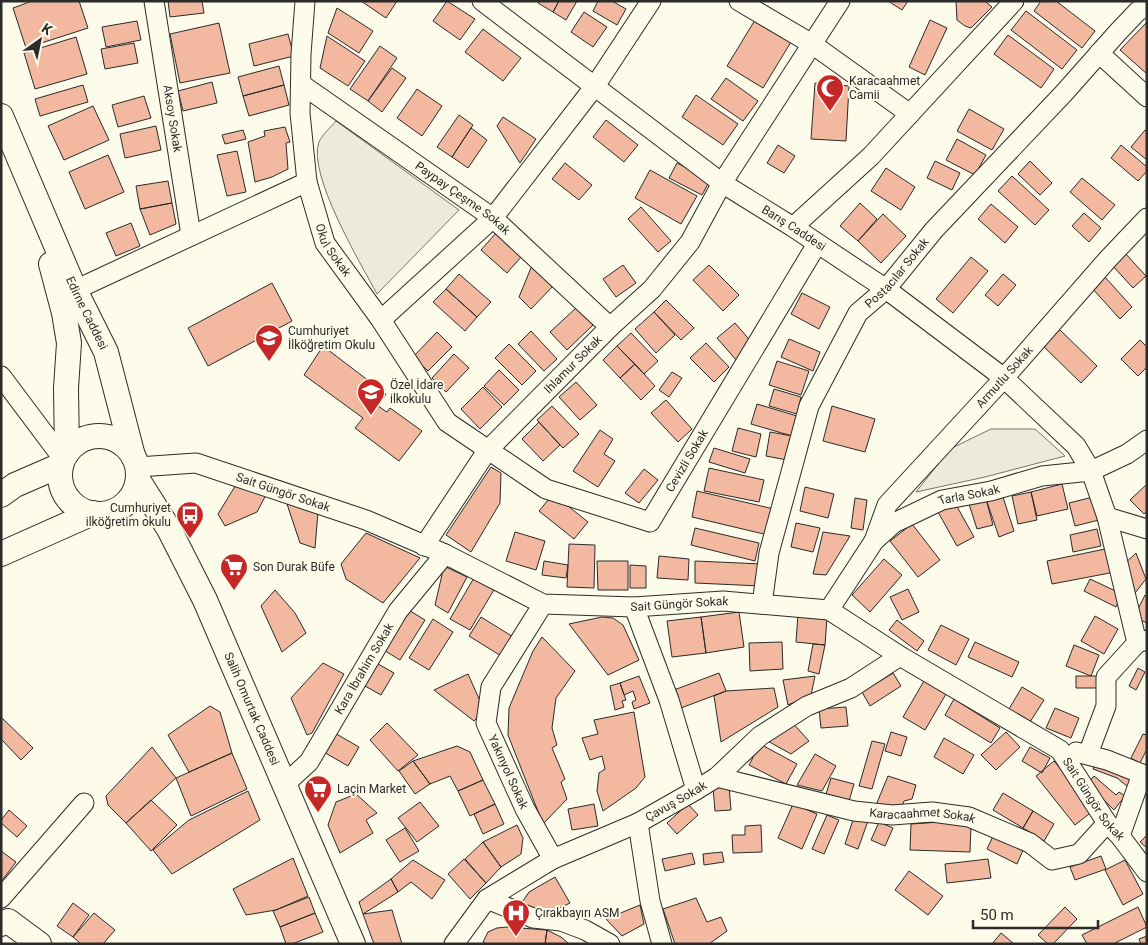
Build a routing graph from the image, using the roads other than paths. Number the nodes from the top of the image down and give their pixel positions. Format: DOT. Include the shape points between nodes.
graph roads {
  1 [pos="154,1"];
  2 [pos="305,1"];
  3 [pos="482,1"];
  4 [pos="651,1"];
  5 [pos="739,1"];
  6 [pos="840,1"];
  7 [pos="1014,1"];
  8 [pos="1147,7"];
  9 [pos="812,44"];
  10 [pos="1099,53"];
  11 [pos="300,84"];
  12 [pos="595,86"];
  13 [pos="1147,96"];
  14 [pos="910,114"];
  15 [pos="1,116"];
  16 [pos="26,176"];
  17 [pos="306,182"];
  18 [pos="722,183"];
  19 [pos="493,218"];
  20 [pos="1147,218"];
  21 [pos="793,227"];
  22 [pos="191,236"];
  23 [pos="817,244"];
  24 [pos="75,290"];
  25 [pos="886,290"];
  26 [pos="381,320"];
  27 [pos="610,327"];
  28 [pos="1,376"];
  29 [pos="1004,378"];
  30 [pos="1147,440"];
  31 [pos="487,451"];
  32 [pos="64,459"];
  33 [pos="136,467"];
  34 [pos="1092,471"];
  35 [pos="1,495"];
  36 [pos="93,513"];
  37 [pos="1107,517"];
  38 [pos="1147,529"];
  39 [pos="874,541"];
  40 [pos="424,546"];
  41 [pos="1,554"];
  42 [pos="445,554"];
  43 [pos="543,604"];
  44 [pos="762,604"];
  45 [pos="634,607"];
  46 [pos="829,610"];
  47 [pos="1142,642"];
  48 [pos="900,656"];
  49 [pos="1060,750"];
  50 [pos="1088,754"];
  51 [pos="1144,775"];
  52 [pos="717,777"];
  53 [pos="285,784"];
  54 [pos="696,790"];
  55 [pos="84,803"];
  56 [pos="638,822"];
  57 [pos="1113,829"];
  58 [pos="553,859"];
  59 [pos="1147,872"];
  60 [pos="1,898"];
  61 [pos="487,899"];
  62 [pos="4,920"];
  63 [pos="39,944"];
  64 [pos="353,944"];
  65 [pos="454,944"];
  66 [pos="610,944"];
  67 [pos="662,944"];
  1 -- 22 [label="street, Aksoy Sokak"];
  2 -- 11 [label="street, Okul Sokak"];
  3 -- 12 [label="street, Barış Caddesi"];
  4 -- 12 [label="street"];
  5 -- 9 [label="street"];
  6 -- 9 [label="street, Ihlamur Sokak"];
  7 -- 14 [label="street"];
  8 -- 10 [label="street, Postacılar Sokak" via="1138,11"];
  9 -- 14 [label="street"];
  9 -- 18 [label="street, Ihlamur Sokak"];
  10 -- 13 [label="street"];
  10 -- 25 [label="street, Postacılar Sokak" via="934,230"];
  11 -- 17 [label="street, Okul Sokak"];
  11 -- 19 [label="street, Paypay Çeşme Sokak"];
  12 -- 18 [label="street, Barış Caddesi"];
  12 -- 19 [label="street"];
  14 -- 21 [label="street"];
  15 -- 16 [label="main road"];
  16 -- 24 [label="main road, Edirne Caddesi"];
  16 -- 32 [label="main road" via="64,313 69,343"];
  17 -- 22 [label="street"];
  17 -- 26 [label="street, Okul Sokak" via="325,243"];
  18 -- 21 [label="street, Barış Caddesi"];
  18 -- 27 [label="street, Ihlamur Sokak" via="690,242 652,289"];
  19 -- 26 [label="street"];
  19 -- 27 [label="street, Paypay Çeşme Sokak"];
  20 -- 29 [label="street, Armutlu Sokak"];
  21 -- 23 [label="street, Barış Caddesi"];
  22 -- 24 [label="street"];
  23 -- 25 [label="street, Barış Caddesi"];
  23 -- 31 [label="street, Cevizli Sokak" via="650,522 546,489"];
  24 -- 33 [label="main road, Edirne Caddesi" via="106,352"];
  25 -- 29 [label="street, Barış Caddesi"];
  25 -- 44 [label="street, Postacılar Sokak" via="858,313 809,406 769,553"];
  26 -- 31 [label="street, Okul Sokak" via="447,422"];
  27 -- 31 [label="street, Ihlamur Sokak"];
  28 -- 32 [label="street"];
  29 -- 34 [label="street, Barış Caddesi" via="1076,446"];
  29 -- 39 [label="street, Armutlu Sokak" via="886,505"];
  30 -- 34 [label="street, Tarla Sokak"];
  31 -- 40 [label="street, Ihlamur Sokak"];
  32 -- 33 [label="main road" via="76,444 87,437 100,436 119,442"];
  32 -- 35 [label="main road"];
  32 -- 36 [label="main road" via="60,479 64,491 71,502"];
  33 -- 36 [label="main road" via="135,492 128,502 112,511"];
  33 -- 40 [label="street, Sait Güngör Sokak" via="196,463 366,520"];
  33 -- 53 [label="main road, Salih Omurtak Caddesi" via="205,600"];
  34 -- 37 [label="street, Barış Caddesi"];
  34 -- 39 [label="street, Tarla Sokak" via="1042,476 991,491 942,500 894,523"];
  36 -- 41 [label="main road"];
  37 -- 38 [label="street"];
  37 -- 47 [label="street, Barış Caddesi"];
  39 -- 46 [label="street, Tarla Sokak"];
  40 -- 42 [label="street, Sait Güngör Sokak"];
  42 -- 43 [label="street, Sait Güngör Sokak"];
  42 -- 53 [label="street, Kara İbrahim Sokak" via="398,611 309,762"];
  43 -- 45 [label="street, Sait Güngör Sokak"];
  43 -- 58 [label="street, Yakınyol Sokak" via="491,688 486,723 525,809"];
  44 -- 45 [label="street, Sait Güngör Sokak" via="723,601"];
  44 -- 46 [label="street, Sait Güngör Sokak"];
  45 -- 54 [label="street" via="669,700"];
  46 -- 48 [label="street, Sait Güngör Sokak"];
  47 -- 50 [label="street" via="1106,677 1106,706"];
  48 -- 49 [label="street, Sait Güngör Sokak"];
  48 -- 52 [label="street, Çavuş Sokak" via="851,688 807,706 760,736"];
  49 -- 50 [label="street"];
  49 -- 57 [label="street, Sait Güngör Sokak"];
  50 -- 51 [label="street"];
  51 -- 57 [label="street"];
  52 -- 54 [label="street, Çavuş Sokak"];
  52 -- 57 [label="street, Karacaahmet Sokak" via="854,811 892,815 932,812 969,817 1030,843 1052,860 1079,854"];
  53 -- 64 [label="main road, Salih Omurtak Caddesi"];
  54 -- 56 [label="street, Çavuş Sokak"];
  55 -- 60 [label="street"];
  56 -- 58 [label="street, Çavuş Sokak"];
  56 -- 67 [label="street" via="650,901"];
  57 -- 59 [label="street, Sait Güngör Sokak"];
  58 -- 61 [label="street, Çavuş Sokak"];
  61 -- 65 [label="street, Çavuş Sokak"];
  61 -- 66 [label="street" via="533,918 561,921"];
  62 -- 63 [label="main road"];
}
